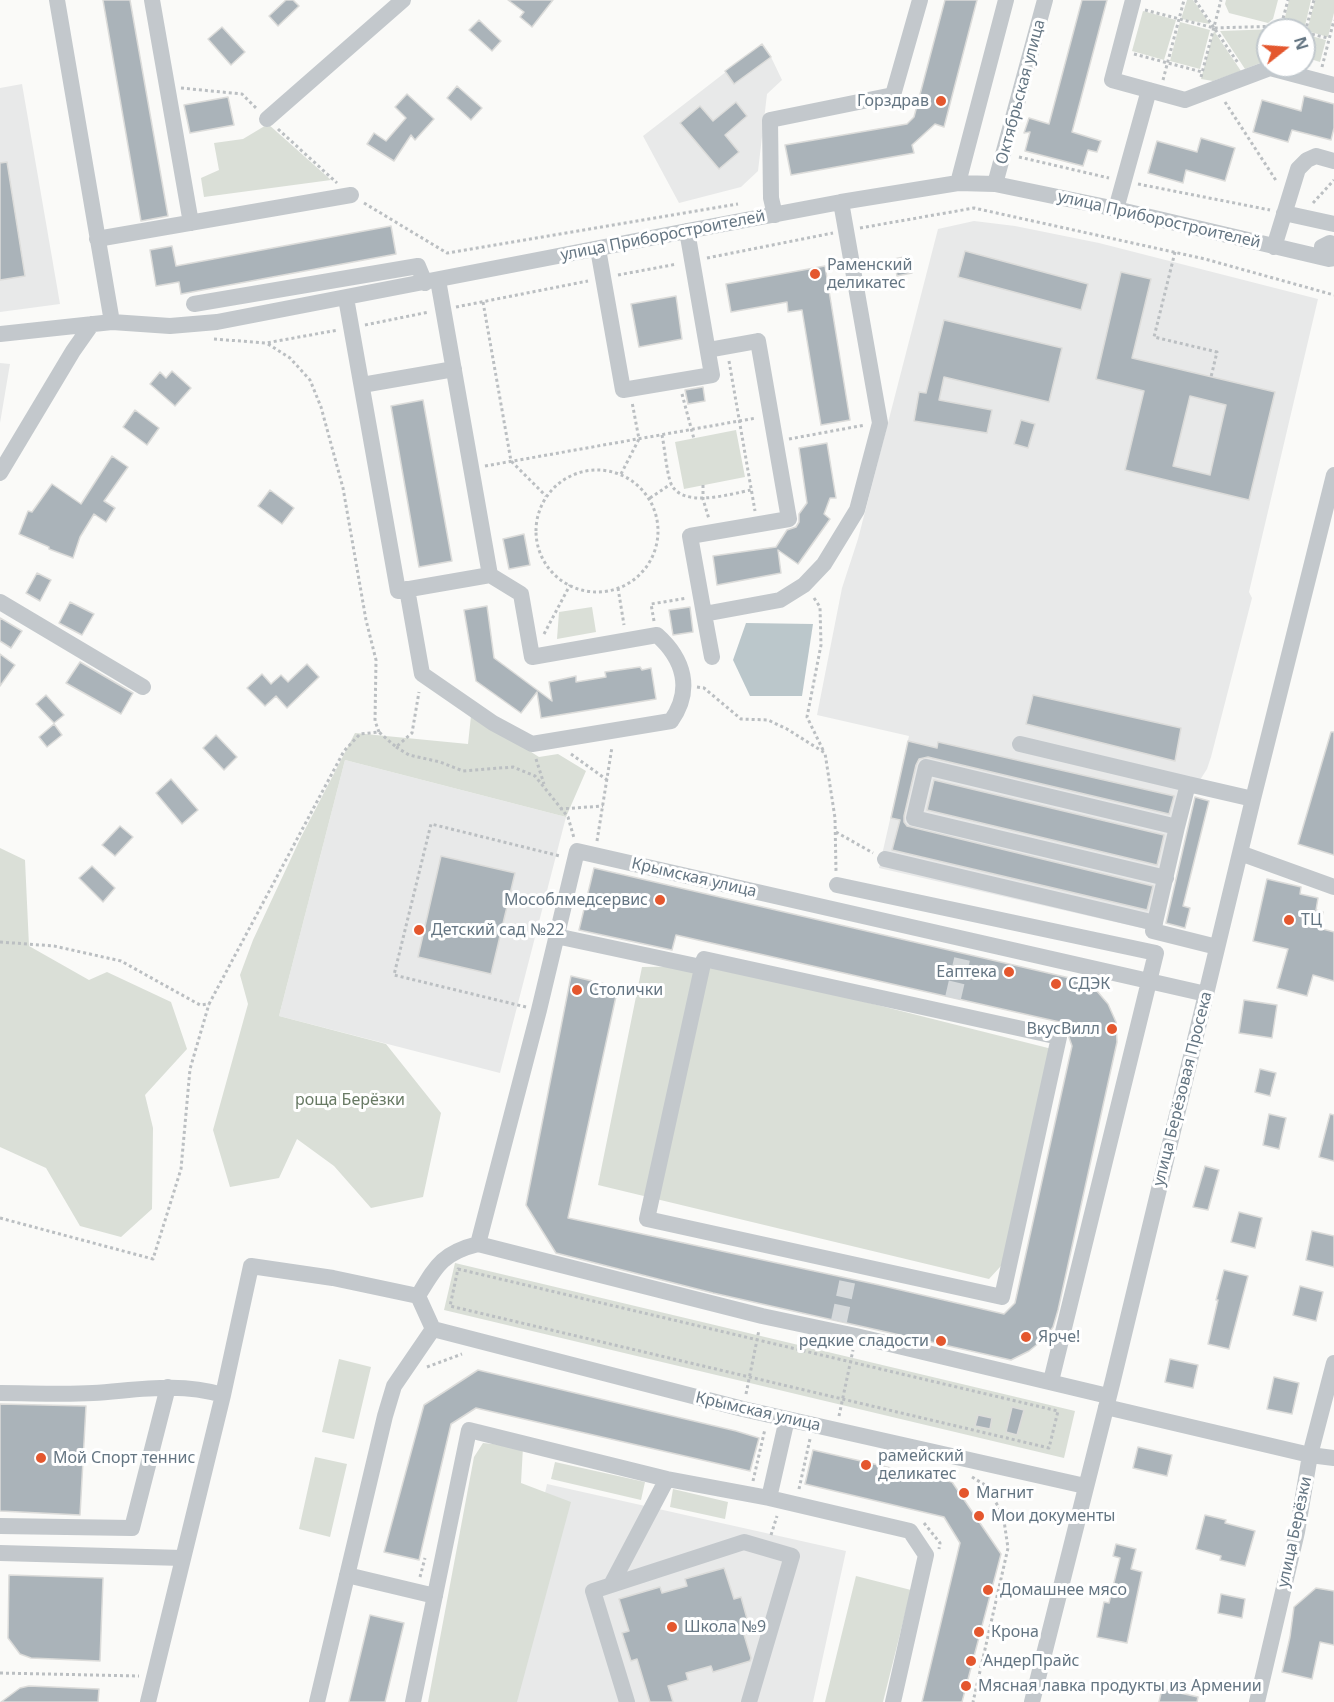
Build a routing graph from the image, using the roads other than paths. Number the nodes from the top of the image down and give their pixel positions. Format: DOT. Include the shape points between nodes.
graph roads {
  1 [pos="57,0"];
  2 [pos="152,0"];
  3 [pos="403,0"];
  4 [pos="920,0"];
  5 [pos="1006,0"];
  6 [pos="1046,0"];
  7 [pos="1132,3"];
  8 [pos="1326,83"];
  9 [pos="1154,92"];
  10 [pos="267,119"];
  11 [pos="1334,161"];
  12 [pos="958,183"];
  13 [pos="995,184"];
  14 [pos="351,195"];
  15 [pos="841,202"];
  16 [pos="773,206"];
  17 [pos="1286,206"];
  18 [pos="1116,209"];
  19 [pos="190,223"];
  20 [pos="1334,224"];
  21 [pos="687,231"];
  22 [pos="97,239"];
  23 [pos="1274,247"];
  24 [pos="598,249"];
  25 [pos="1332,255"];
  26 [pos="431,281"];
  27 [pos="346,298"];
  28 [pos="194,304"];
  29 [pos="112,322"];
  30 [pos="92,324"];
  31 [pos="0,333"];
  32 [pos="708,350"];
  33 [pos="454,369"];
  34 [pos="362,385"];
  35 [pos="0,473"];
  36 [pos="1334,475"];
  37 [pos="490,575"];
  38 [pos="407,590"];
  39 [pos="0,602"];
  40 [pos="704,614"];
  41 [pos="712,657"];
  42 [pos="143,687"];
  43 [pos="1020,744"];
  44 [pos="1188,784"];
  45 [pos="1253,799"];
  46 [pos="1177,827"];
  47 [pos="1240,854"];
  48 [pos="885,859"];
  49 [pos="1166,878"];
  50 [pos="837,885"];
  51 [pos="1334,887"];
  52 [pos="1155,923"];
  53 [pos="556,936"];
  54 [pos="1217,947"];
  55 [pos="701,967"];
  56 [pos="1149,982"];
  57 [pos="1206,994"];
  58 [pos="478,1244"];
  59 [pos="418,1296"];
  60 [pos="433,1329"];
  61 [pos="1334,1363"];
  62 [pos="1051,1382"];
  63 [pos="168,1387"];
  64 [pos="0,1393"];
  65 [pos="223,1395"];
  66 [pos="1107,1401"];
  67 [pos="787,1419"];
  68 [pos="1310,1455"];
  69 [pos="1334,1458"];
  70 [pos="667,1479"];
  71 [pos="1085,1486"];
  72 [pos="775,1500"];
  73 [pos="0,1526"];
  74 [pos="0,1553"];
  75 [pos="183,1558"];
  76 [pos="347,1575"];
  77 [pos="611,1585"];
  78 [pos="435,1596"];
  79 [pos="148,1702"];
  80 [pos="317,1702"];
  81 [pos="413,1702"];
  82 [pos="627,1702"];
  83 [pos="749,1702"];
  84 [pos="893,1702"];
  85 [pos="1032,1702"];
  86 [pos="1257,1702"];
  1 -- 22 [label="street"];
  2 -- 19 [label="street"];
  3 -- 10 [label="street"];
  4 -- 16 [label="street" via="893,95 770,120"];
  5 -- 12 [label="street"];
  6 -- 13 [label="street, Октябрьская улица"];
  7 -- 9 [label="street" via="1112,80"];
  8 -- 9 [label="street" via="1270,68 1185,100"];
  9 -- 18 [label="street"];
  11 -- 17 [label="street" via="1316,156 1307,160 1298,169"];
  12 -- 13 [label="street, улица Приборостроителей"];
  12 -- 15 [label="street, улица Приборостроителей"];
  13 -- 18 [label="street, улица Приборостроителей"];
  14 -- 19 [label="street"];
  15 -- 16 [label="street, улица Приборостроителей"];
  15 -- 40 [label="street" via="880,423 856,510 824,564 804,585 780,600"];
  16 -- 21 [label="street, улица Приборостроителей"];
  17 -- 20 [label="street" via="1301,217"];
  17 -- 23 [label="street"];
  18 -- 23 [label="street, улица Приборостроителей"];
  19 -- 22 [label="street"];
  21 -- 24 [label="street, улица Приборостроителей"];
  21 -- 32 [label="street"];
  22 -- 29 [label="street"];
  23 -- 25 [label="street, улица Приборостроителей"];
  24 -- 26 [label="street, улица Приборостроителей"];
  24 -- 32 [label="street" via="623,390 712,375"];
  26 -- 27 [label="street, улица Приборостроителей"];
  26 -- 28 [label="street" via="418,266"];
  26 -- 33 [label="street"];
  27 -- 29 [label="street, улица Приборостроителей" via="217,322 170,326"];
  27 -- 34 [label="street"];
  29 -- 30 [label="street, улица Приборостроителей"];
  30 -- 31 [label="street, улица Приборостроителей"];
  30 -- 35 [label="street"];
  32 -- 40 [label="street" via="758,341 789,519 690,536"];
  33 -- 34 [label="street"];
  33 -- 37 [label="street"];
  34 -- 38 [label="street" via="398,591"];
  36 -- 45 [label="street, улица Берёзовая Просека"];
  37 -- 38 [label="street"];
  37 -- 38 [label="street" via="522,594 532,657 657,635 679,662 684,686 678,711 671,721 532,744 422,674"];
  39 -- 42 [label="street"];
  40 -- 41 [label="street"];
  43 -- 44 [label="street"];
  44 -- 45 [label="street"];
  44 -- 46 [label="street"];
  45 -- 47 [label="street, улица Берёзовая Просека"];
  46 -- 49 [label="street"];
  46 -- 49 [label="street" via="926,767 916,808 914,818"];
  47 -- 51 [label="street"];
  47 -- 54 [label="street, улица Берёзовая Просека"];
  48 -- 52 [label="street"];
  49 -- 52 [label="street"];
  50 -- 56 [label="street" via="1156,953"];
  52 -- 54 [label="street" via="1153,931"];
  53 -- 55 [label="street"];
  53 -- 56 [label="street, Крымская улица" via="576,855 595,855 964,948"];
  53 -- 58 [label="street"];
  54 -- 57 [label="street, улица Берёзовая Просека"];
  55 -- 55 [label="street" via="647,1220 850,1271 1002,1298 1059,1037 952,1005 704,959"];
  56 -- 57 [label="street, Крымская улица"];
  56 -- 62 [label="street"];
  57 -- 66 [label="street, улица Берёзовая Просека"];
  58 -- 59 [label="street" via="460,1248 437,1264"];
  58 -- 62 [label="street" via="762,1316 838,1327 856,1336"];
  59 -- 60 [label="street"];
  59 -- 65 [label="street" via="251,1266"];
  60 -- 67 [label="street, Крымская улица"];
  60 -- 76 [label="street" via="394,1386"];
  61 -- 68 [label="street, улица Берёзки"];
  62 -- 66 [label="street"];
  63 -- 64 [label="street" via="90,1394"];
  63 -- 65 [label="street" via="199,1388"];
  63 -- 73 [label="street" via="132,1528"];
  65 -- 75 [label="street"];
  66 -- 68 [label="street"];
  66 -- 71 [label="street, улица Берёзовая Просека"];
  67 -- 71 [label="street, Крымская улица"];
  67 -- 72 [label="street"];
  68 -- 69 [label="street"];
  68 -- 86 [label="street, улица Берёзки" via="1297,1532"];
  70 -- 72 [label="street"];
  70 -- 77 [label="street"];
  70 -- 78 [label="street" via="470,1430"];
  71 -- 85 [label="street, улица Берёзовая Просека"];
  72 -- 84 [label="street" via="910,1531 926,1555"];
  74 -- 75 [label="street"];
  75 -- 79 [label="street"];
  76 -- 78 [label="street"];
  76 -- 80 [label="street"];
  77 -- 82 [label="street" via="593,1591"];
  77 -- 83 [label="street" via="744,1542 792,1556"];
  78 -- 81 [label="street"];
}
